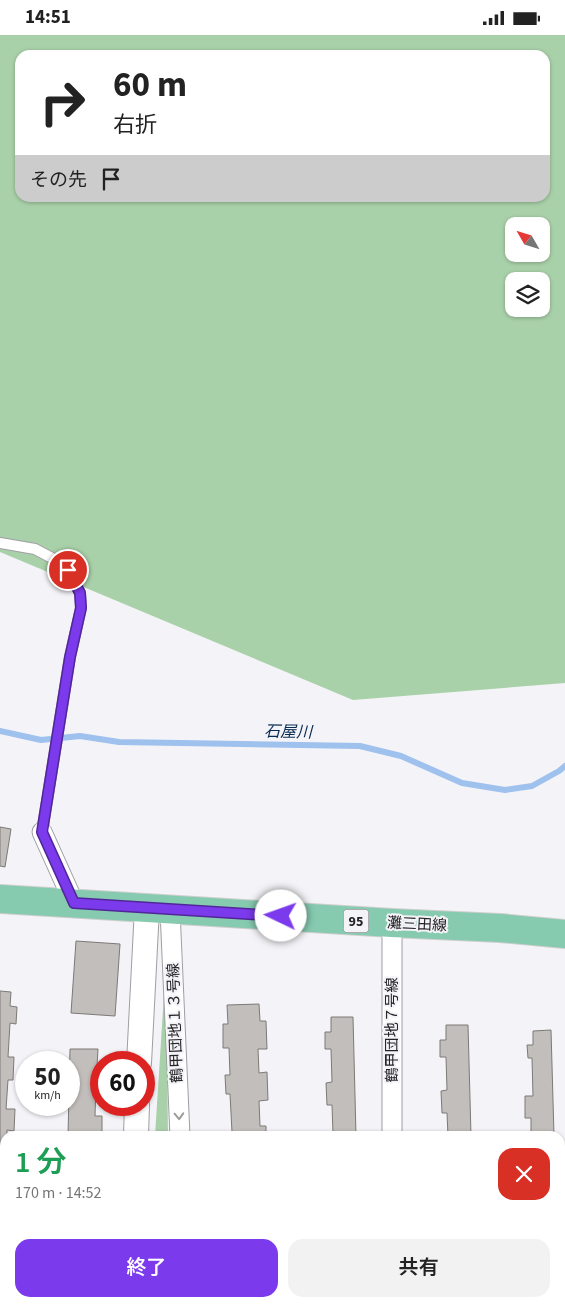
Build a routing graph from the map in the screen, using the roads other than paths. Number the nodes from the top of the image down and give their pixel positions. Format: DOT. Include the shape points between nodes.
graph roads {
  1 [pos="3,544"];
  2 [pos="42,832"];
  3 [pos="0,899"];
  4 [pos="74,903"];
  5 [pos="159,909"];
  6 [pos="392,923"];
  7 [pos="565,934"];
  8 [pos="141,1051"];
  9 [pos="137,1116"];
  10 [pos="136,1131"];
  11 [pos="180,1131"];
  12 [pos="392,1131"];
  1 -- 2 [label="lane" via="35,549 54,559 68,570 80,593 81,608"];
  2 -- 4 [label="street"];
  3 -- 4 [label="main road, 灘三田線 / 95"];
  4 -- 5 [label="main road, 灘三田線 / 95"];
  5 -- 6 [label="main road, 灘三田線 / 95"];
  5 -- 8 [label="street"];
  5 -- 11 [label="street, 鶴甲団地１３号線, one-way"];
  6 -- 7 [label="main road, 灘三田線 / 95"];
  6 -- 12 [label="street, 鶴甲団地７号線"];
  9 -- 10 [label="street"];
}
